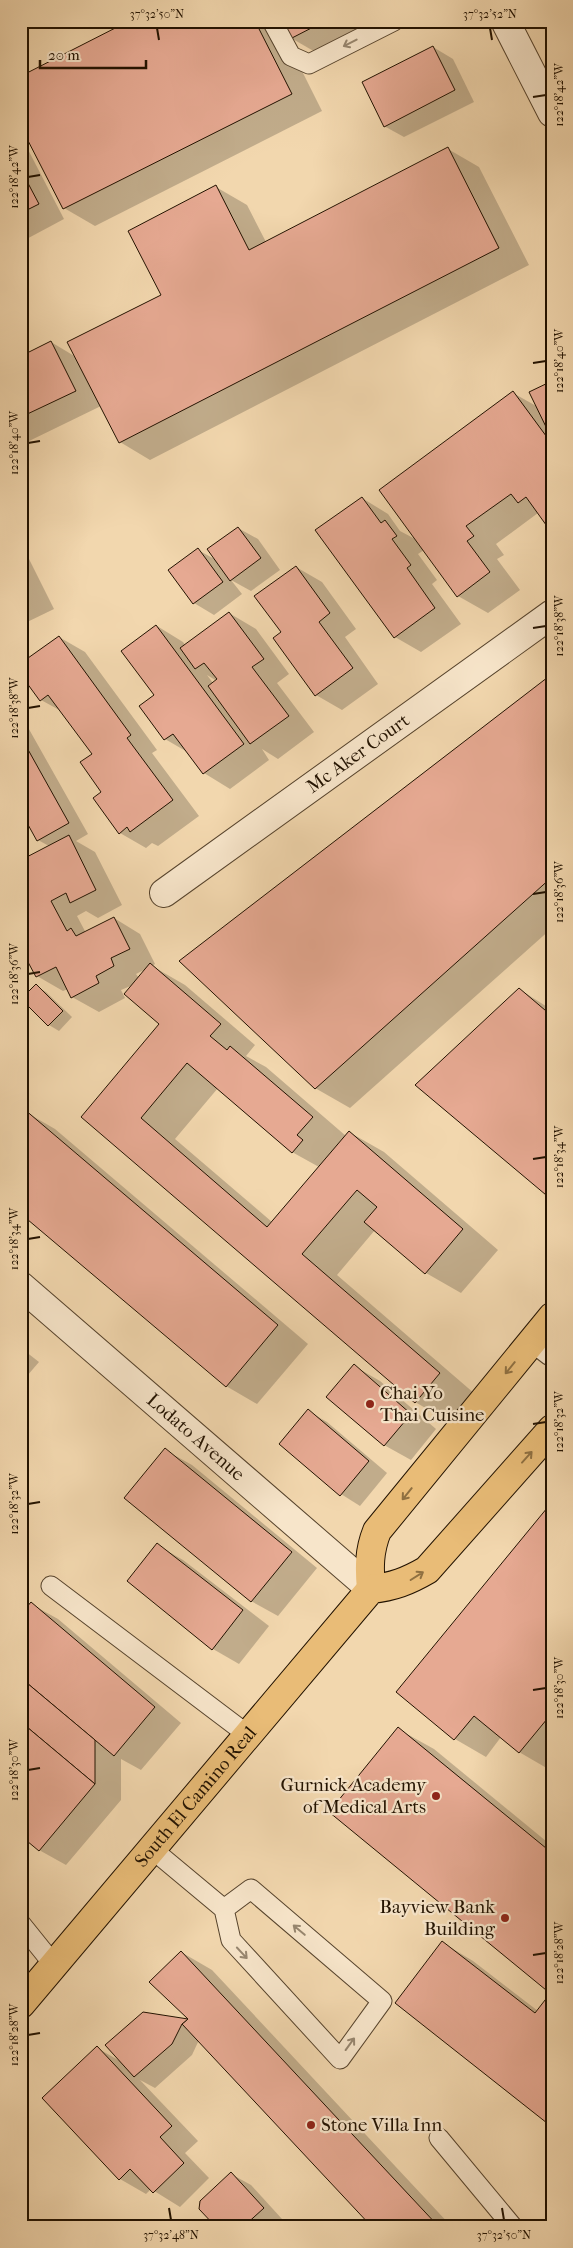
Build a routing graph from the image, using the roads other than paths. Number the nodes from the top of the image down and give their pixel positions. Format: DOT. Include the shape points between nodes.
graph roads {
  1 [pos="272,21"];
  2 [pos="394,21"];
  3 [pos="504,21"];
  4 [pos="552,113"];
  5 [pos="552,614"];
  6 [pos="164,893"];
  7 [pos="21,1286"];
  8 [pos="552,1317"];
  9 [pos="543,1345"];
  10 [pos="552,1429"];
  11 [pos="51,1586"];
  12 [pos="371,1589"];
  13 [pos="248,1735"];
  14 [pos="152,1849"];
  15 [pos="224,1909"];
  16 [pos="21,1924"];
  17 [pos="54,1964"];
  18 [pos="21,2004"];
  19 [pos="439,2138"];
  20 [pos="513,2227"];
  2 -- 1 [label="lane, one-way" via="309,64 291,56"];
  3 -- 4 [label="street"];
  5 -- 6 [label="street, Mc Aker Court"];
  7 -- 12 [label="street, Lodato Avenue"];
  8 -- 9 [label="main road"];
  9 -- 12 [label="main road, one-way" via="377,1531 370,1548"];
  12 -- 10 [label="main road, one-way" via="392,1587 427,1570"];
  11 -- 13 [label="lane"];
  12 -- 13 [label="main road, South El Camino Real"];
  13 -- 14 [label="main road, South El Camino Real"];
  14 -- 15 [label="lane"];
  14 -- 17 [label="main road, South El Camino Real"];
  15 -- 15 [label="lane, one-way" via="231,1940 340,2059 382,2000 251,1889"];
  16 -- 17 [label="lane"];
  17 -- 18 [label="main road, South El Camino Real"];
  19 -- 20 [label="lane"];
}
